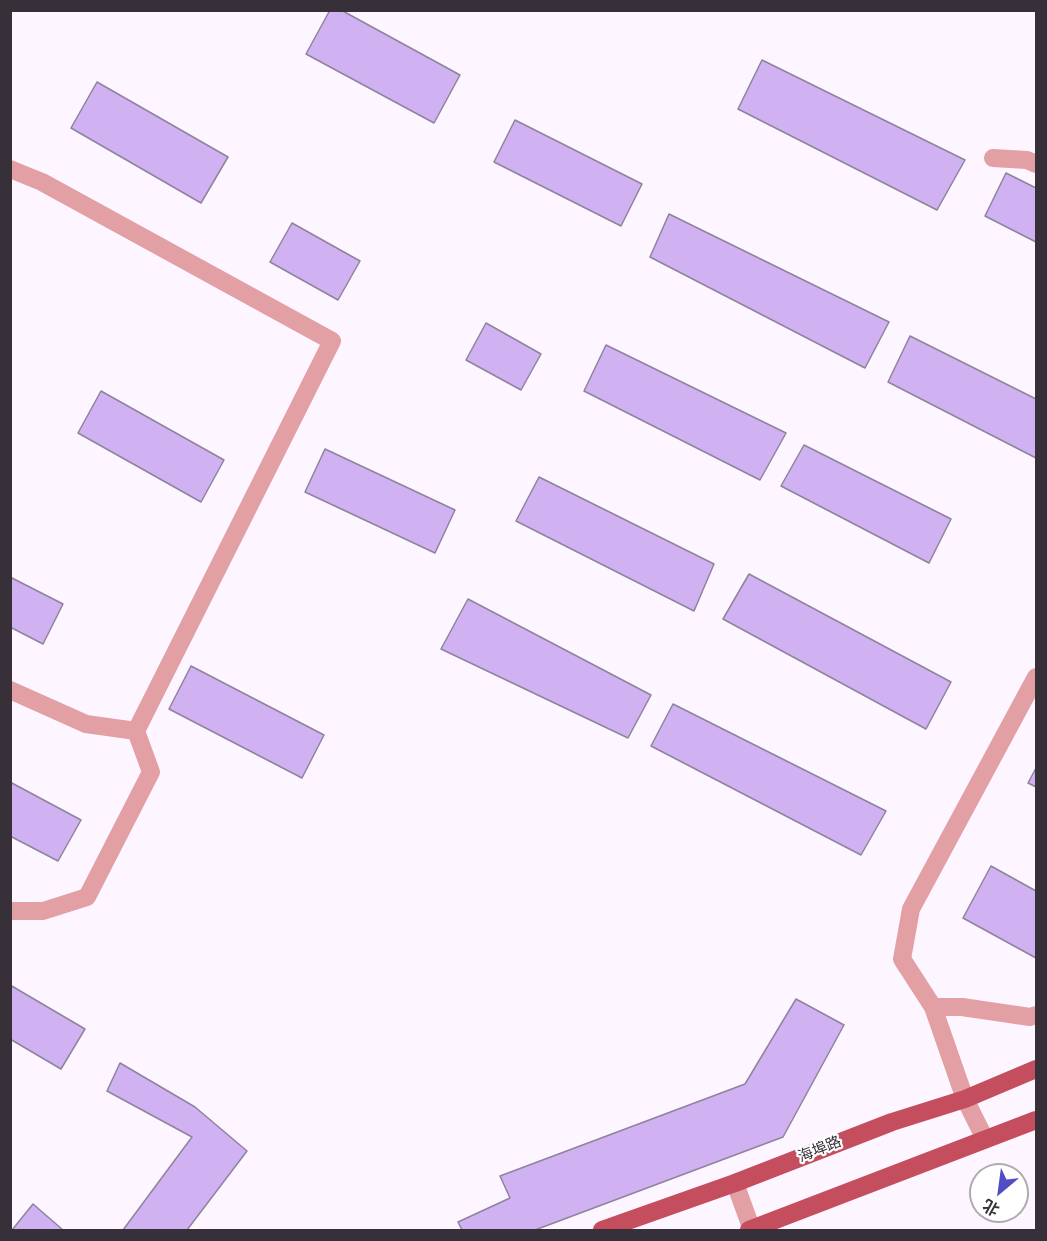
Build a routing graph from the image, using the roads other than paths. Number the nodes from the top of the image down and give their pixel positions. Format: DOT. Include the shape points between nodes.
graph roads {
  1 [pos="993,158"];
  2 [pos="1036,164"];
  3 [pos="10,169"];
  4 [pos="1036,678"];
  5 [pos="10,690"];
  6 [pos="136,731"];
  7 [pos="10,911"];
  8 [pos="933,1007"];
  9 [pos="1036,1015"];
  10 [pos="1036,1069"];
  11 [pos="965,1100"];
  12 [pos="1036,1120"];
  13 [pos="985,1139"];
  14 [pos="735,1183"];
  15 [pos="602,1230"];
  16 [pos="751,1230"];
  1 -- 2 [label="street"];
  3 -- 6 [label="street" via="42,182 332,341"];
  4 -- 8 [label="street" via="910,909 902,959"];
  5 -- 6 [label="street" via="86,724"];
  6 -- 7 [label="street" via="151,772 87,897 43,911"];
  8 -- 9 [label="street"];
  8 -- 11 [label="street"];
  10 -- 11 [label="main road, 海埠路"];
  11 -- 13 [label="street"];
  11 -- 14 [label="main road, 海埠路" via="892,1122"];
  12 -- 13 [label="main road"];
  13 -- 16 [label="main road"];
  14 -- 15 [label="main road, 海埠路"];
  14 -- 16 [label="street"];
}
